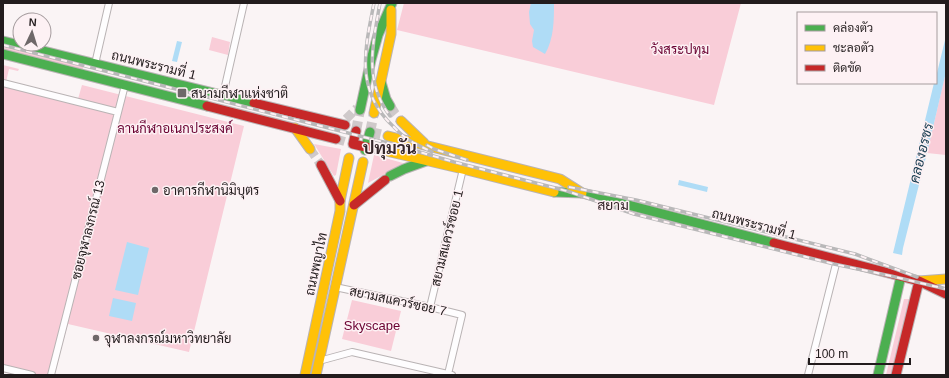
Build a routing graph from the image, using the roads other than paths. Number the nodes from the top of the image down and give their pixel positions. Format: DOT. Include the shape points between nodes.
graph roads {
  1 [pos="109,3"];
  2 [pos="244,3"];
  3 [pos="391,4"];
  4 [pos="3,41"];
  5 [pos="3,54"];
  6 [pos="95,64"];
  7 [pos="380,80"];
  8 [pos="3,83"];
  9 [pos="125,85"];
  10 [pos="223,95"];
  11 [pos="390,106"];
  12 [pos="359,108"];
  13 [pos="118,112"];
  14 [pos="374,113"];
  15 [pos="401,121"];
  16 [pos="345,122"];
  17 [pos="295,128"];
  18 [pos="388,136"];
  19 [pos="336,139"];
  20 [pos="426,145"];
  21 [pos="367,148"];
  22 [pos="310,150"];
  23 [pos="386,151"];
  24 [pos="349,158"];
  25 [pos="426,161"];
  26 [pos="362,162"];
  27 [pos="321,165"];
  28 [pos="464,169"];
  29 [pos="345,176"];
  30 [pos="359,178"];
  31 [pos="582,193"];
  32 [pos="340,201"];
  33 [pos="354,205"];
  34 [pos="837,260"];
  35 [pos="901,276"];
  36 [pos="946,279"];
  37 [pos="919,281"];
  38 [pos="335,287"];
  39 [pos="946,294"];
  40 [pos="430,307"];
  41 [pos="319,360"];
  42 [pos="3,368"];
  43 [pos="450,374"];
  44 [pos="32,375"];
  45 [pos="50,375"];
  46 [pos="305,375"];
  47 [pos="316,375"];
  48 [pos="808,375"];
  49 [pos="878,375"];
  50 [pos="896,375"];
  1 -- 6 [label="street"];
  2 -- 10 [label="street"];
  3 -- 7 [label="main road" via="391,34"];
  3 -- 12 [label="main road" via="378,35"];
  4 -- 6 [label="main road, ถนนพระรามที่ 1"];
  5 -- 9 [label="main road, ถนนพระรามที่ 1"];
  6 -- 10 [label="main road, ถนนพระรามที่ 1"];
  7 -- 11 [label="main road"];
  7 -- 14 [label="main road"];
  8 -- 13 [label="street"];
  9 -- 13 [label="street, ซอยจุฬาลงกรณ์ 13"];
  9 -- 17 [label="main road, ถนนพระรามที่ 1"];
  10 -- 16 [label="main road, ถนนพระรามที่ 1" via="329,122"];
  13 -- 45 [label="street, ซอยจุฬาลงกรณ์ 13"];
  15 -- 20 [label="main road"];
  17 -- 19 [label="main road, ถนนพระรามที่ 1"];
  17 -- 22 [label="main road"];
  18 -- 20 [label="main road, ถนนพระรามที่ 1"];
  20 -- 31 [label="main road, ถนนพระรามที่ 1" via="560,179"];
  21 -- 21 [label="main road" via="371,132 358,130 353,144"];
  23 -- 25 [label="main road, ถนนพระรามที่ 1"];
  24 -- 29 [label="main road, ถนนพญาไท"];
  25 -- 28 [label="main road, ถนนพระรามที่ 1"];
  25 -- 33 [label="main road" via="387,178"];
  26 -- 30 [label="main road, ถนนพญาไท"];
  27 -- 32 [label="main road"];
  28 -- 31 [label="main road, ถนนพระรามที่ 1" via="557,193"];
  28 -- 40 [label="street, สยามสแควร์ซอย 1"];
  29 -- 30 [label="main road" via="352,174"];
  29 -- 32 [label="main road, ถนนพญาไท"];
  30 -- 33 [label="main road, ถนนพญาไท"];
  31 -- 34 [label="main road, ถนนพระรามที่ 1"];
  32 -- 46 [label="main road, ถนนพญาไท"];
  33 -- 38 [label="main road, ถนนพญาไท"];
  34 -- 35 [label="main road, ถนนพระรามที่ 1"];
  34 -- 48 [label="street"];
  35 -- 37 [label="main road, ถนนพระรามที่ 1"];
  35 -- 49 [label="main road"];
  36 -- 37 [label="main road, ถนนพระรามที่ 1"];
  37 -- 39 [label="main road, ถนนพระรามที่ 1"];
  37 -- 50 [label="main road"];
  38 -- 40 [label="street, สยามสแควร์ซอย 7"];
  38 -- 41 [label="main road, ถนนพญาไท"];
  40 -- 43 [label="street, สยามสแควร์ซอย 7" via="462,315"];
  41 -- 43 [label="street" via="352,352"];
  41 -- 47 [label="main road, ถนนพญาไท"];
  42 -- 44 [label="street"];
}
